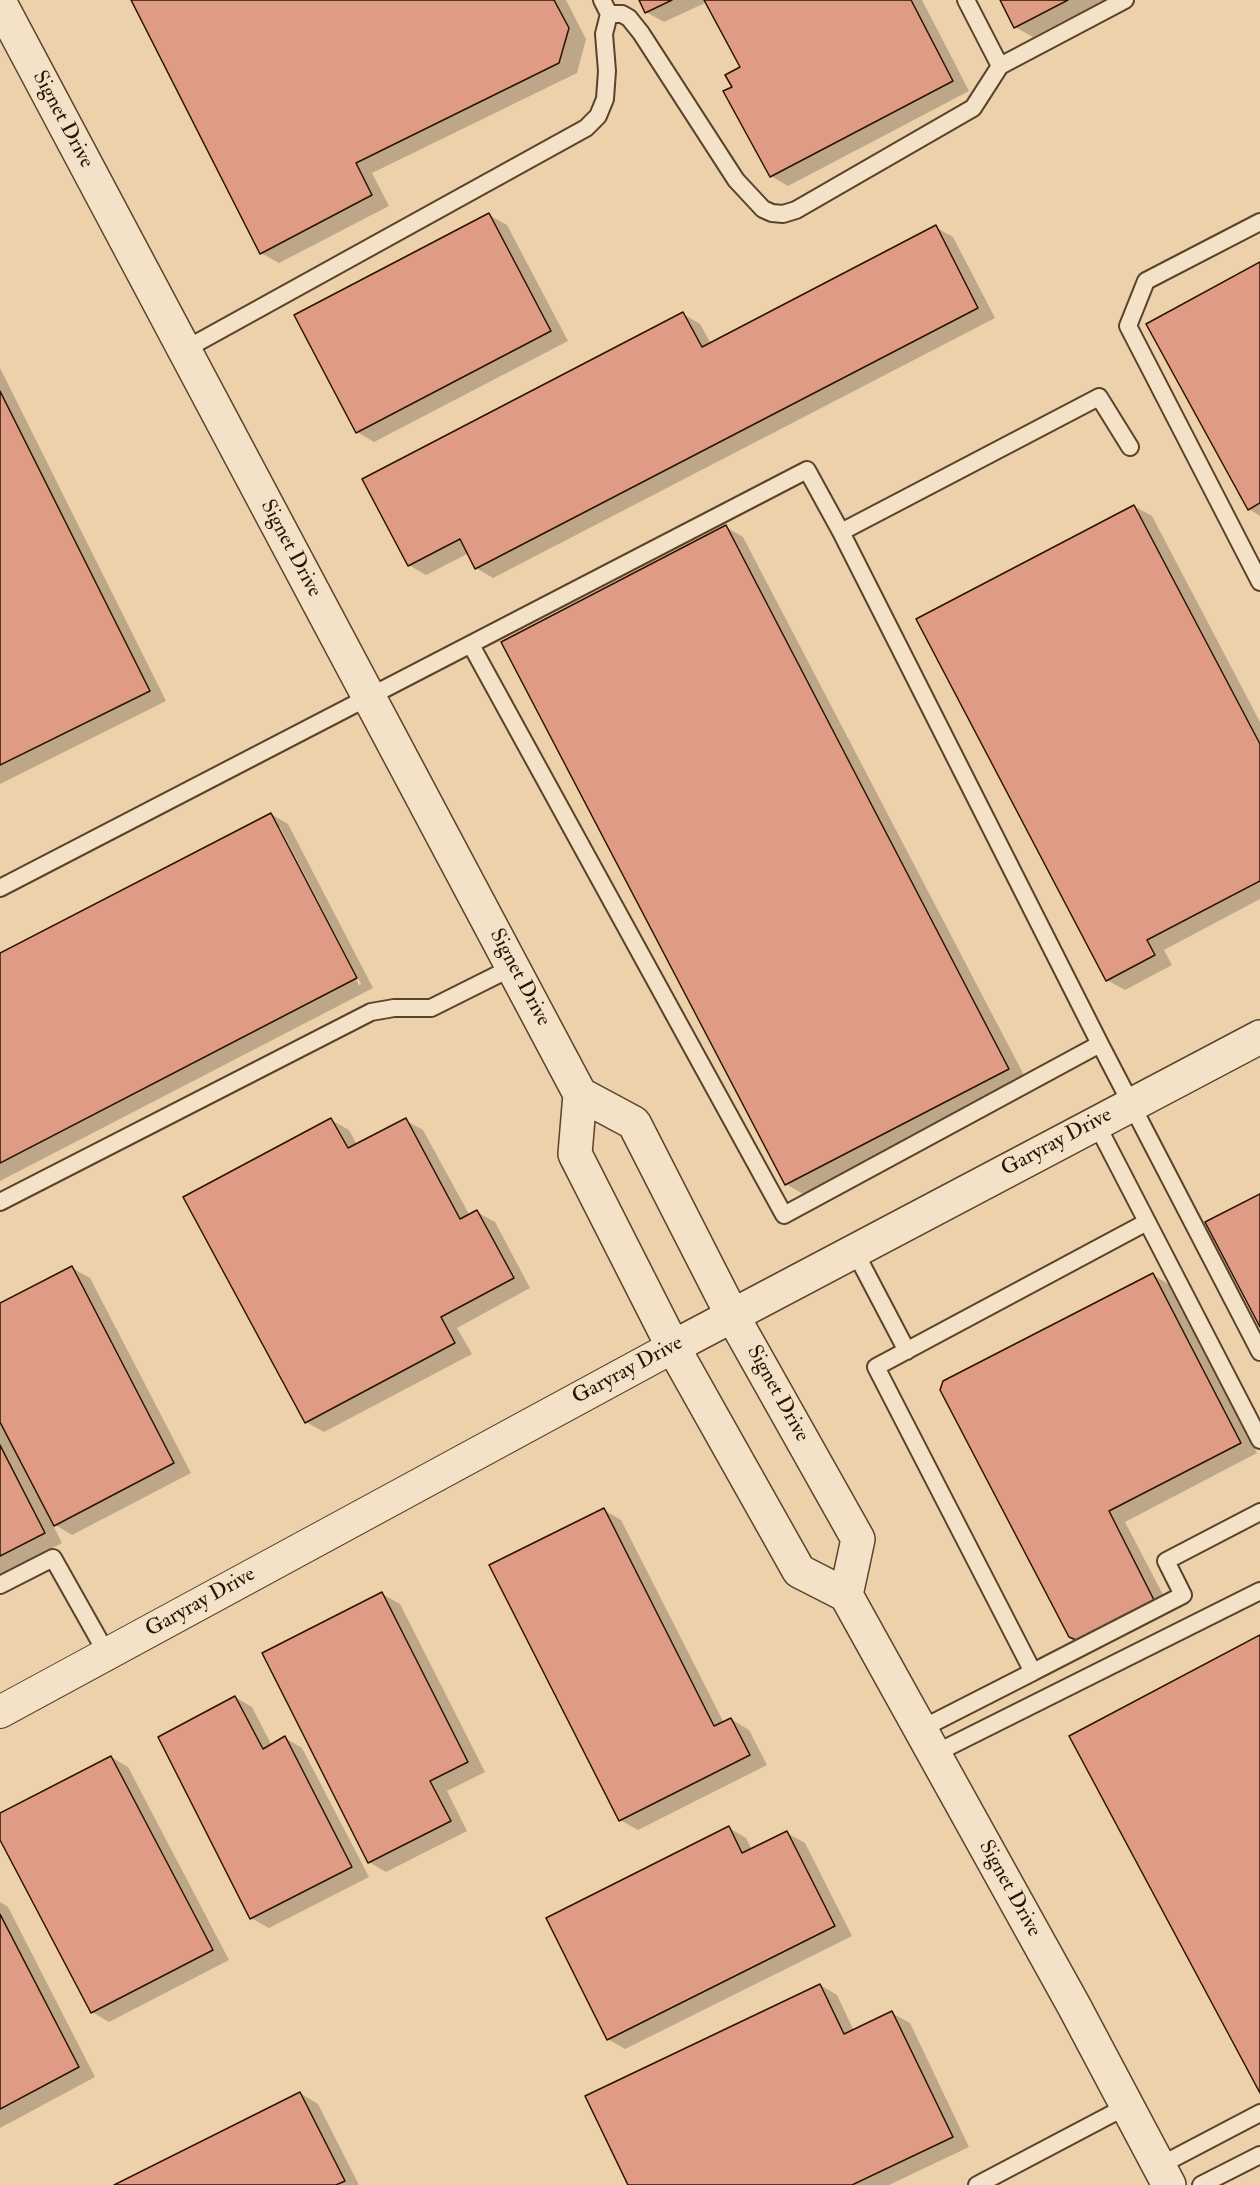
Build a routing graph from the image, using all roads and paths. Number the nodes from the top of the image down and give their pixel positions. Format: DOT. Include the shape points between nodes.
graph roads {
  1 [pos="966,0"];
  2 [pos="1125,0"];
  3 [pos="0,3"];
  4 [pos="605,7"];
  5 [pos="1000,66"];
  6 [pos="1260,222"];
  7 [pos="184,350"];
  8 [pos="1130,447"];
  9 [pos="841,532"];
  10 [pos="1260,582"];
  11 [pos="471,645"];
  12 [pos="369,698"];
  13 [pos="0,888"];
  14 [pos="513,967"];
  15 [pos="1260,1037"];
  16 [pos="1100,1044"];
  17 [pos="580,1094"];
  18 [pos="1133,1104"];
  19 [pos="1096,1123"];
  20 [pos="0,1202"];
  21 [pos="1147,1222"];
  22 [pos="854,1250"];
  23 [pos="732,1315"];
  24 [pos="673,1347"];
  25 [pos="908,1351"];
  26 [pos="1260,1352"];
  27 [pos="1260,1440"];
  28 [pos="1260,1512"];
  29 [pos="0,1585"];
  30 [pos="1260,1591"];
  31 [pos="846,1595"];
  32 [pos="107,1654"];
  33 [pos="1033,1672"];
  34 [pos="0,1712"];
  35 [pos="927,1742"];
  36 [pos="1127,2106"];
  37 [pos="1260,2113"];
  38 [pos="1260,2155"];
  39 [pos="1164,2176"];
  40 [pos="977,2185"];
  41 [pos="1201,2185"];
  1 -- 5 [label="lane"];
  2 -- 5 [label="lane"];
  3 -- 7 [label="street, Signet Drive"];
  4 -- 5 [label="lane" via="629,18 641,33 736,180 763,209 783,214 973,108"];
  4 -- 7 [label="lane" via="605,99 598,116 586,128"];
  6 -- 10 [label="lane" via="1146,281 1128,326"];
  7 -- 12 [label="street, Signet Drive"];
  8 -- 9 [label="lane" via="1099,397"];
  9 -- 11 [label="lane" via="807,470"];
  9 -- 16 [label="lane"];
  11 -- 12 [label="lane"];
  11 -- 16 [label="lane" via="784,1215"];
  12 -- 13 [label="lane"];
  12 -- 14 [label="street, Signet Drive"];
  14 -- 17 [label="street, Signet Drive"];
  14 -- 20 [label="lane" via="431,1008 371,1012"];
  15 -- 18 [label="street, Garyray Drive"];
  16 -- 18 [label="lane"];
  17 -- 23 [label="street, Signet Drive" via="634,1123"];
  17 -- 24 [label="street" via="575,1154"];
  18 -- 19 [label="street, Garyray Drive"];
  18 -- 26 [label="lane"];
  19 -- 21 [label="lane"];
  19 -- 22 [label="street, Garyray Drive"];
  21 -- 25 [label="lane"];
  21 -- 27 [label="lane"];
  22 -- 23 [label="street, Garyray Drive"];
  22 -- 25 [label="lane"];
  23 -- 24 [label="street, Garyray Drive"];
  23 -- 31 [label="street, Signet Drive" via="858,1539"];
  24 -- 31 [label="street" via="799,1571"];
  24 -- 32 [label="street, Garyray Drive"];
  25 -- 33 [label="lane" via="876,1367"];
  28 -- 33 [label="lane" via="1166,1561 1183,1595"];
  29 -- 32 [label="lane" via="53,1558"];
  30 -- 35 [label="lane"];
  31 -- 35 [label="street, Signet Drive"];
  32 -- 34 [label="street, Garyray Drive"];
  33 -- 35 [label="lane"];
  35 -- 36 [label="street, Signet Drive"];
  36 -- 39 [label="street, Signet Drive"];
  36 -- 40 [label="lane"];
  37 -- 39 [label="lane"];
  38 -- 41 [label="lane"];
}
